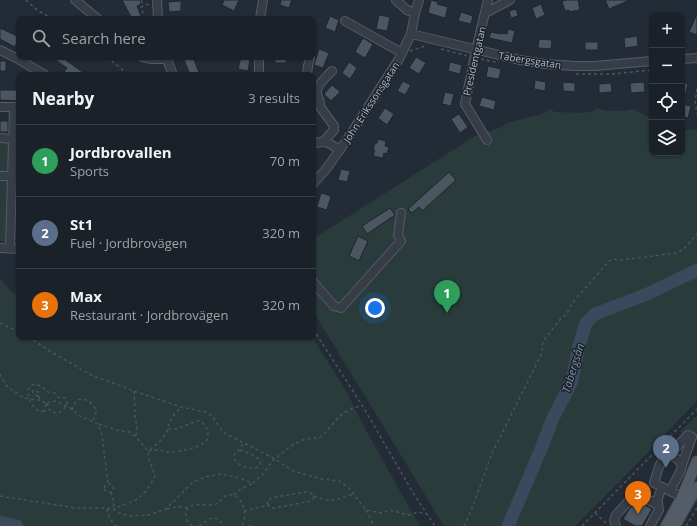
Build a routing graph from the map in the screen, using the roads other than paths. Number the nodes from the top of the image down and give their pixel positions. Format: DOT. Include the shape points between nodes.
graph roads {
  1 [pos="76,0"];
  2 [pos="263,0"];
  3 [pos="396,0"];
  4 [pos="419,0"];
  5 [pos="488,0"];
  6 [pos="510,0"];
  7 [pos="157,1"];
  8 [pos="415,13"];
  9 [pos="485,13"];
  10 [pos="95,16"];
  11 [pos="158,16"];
  12 [pos="260,16"];
  13 [pos="346,21"];
  14 [pos="411,34"];
  15 [pos="0,50"];
  16 [pos="476,50"];
  17 [pos="402,53"];
  18 [pos="16,58"];
  19 [pos="697,58"];
  20 [pos="685,59"];
  21 [pos="20,60"];
  22 [pos="167,60"];
  23 [pos="259,60"];
  24 [pos="309,60"];
  25 [pos="649,61"];
  26 [pos="332,71"];
  27 [pos="40,72"];
  28 [pos="171,72"];
  29 [pos="259,72"];
  30 [pos="307,72"];
  31 [pos="316,101"];
  32 [pos="0,107"];
  33 [pos="16,107"];
  34 [pos="325,113"];
  35 [pos="16,115"];
  36 [pos="0,138"];
  37 [pos="13,139"];
  38 [pos="487,140"];
  39 [pos="323,142"];
  40 [pos="316,143"];
  41 [pos="340,150"];
  42 [pos="0,176"];
  43 [pos="16,176"];
  44 [pos="316,181"];
  45 [pos="401,213"];
  46 [pos="0,248"];
  47 [pos="10,248"];
  48 [pos="16,248"];
  49 [pos="316,285"];
  50 [pos="668,456"];
  51 [pos="697,461"];
  52 [pos="682,465"];
  53 [pos="662,487"];
  54 [pos="697,487"];
  55 [pos="670,491"];
  56 [pos="697,496"];
  57 [pos="682,497"];
  58 [pos="658,508"];
  59 [pos="616,526"];
  60 [pos="650,526"];
  61 [pos="666,526"];
  62 [pos="675,526"];
  63 [pos="682,526"];
  1 -- 10 [label="street"];
  2 -- 12 [label="street"];
  3 -- 8 [label="street" via="407,10"];
  4 -- 8 [label="street, John Erikssonsgatan"];
  5 -- 9 [label="street, Presidentgatan"];
  6 -- 9 [label="street"];
  7 -- 11 [label="street"];
  8 -- 14 [label="street, John Erikssonsgatan"];
  9 -- 16 [label="street, Presidentgatan"];
  13 -- 17 [label="street"];
  14 -- 16 [label="street, Tabergsgatan"];
  14 -- 17 [label="street, John Erikssonsgatan"];
  15 -- 18 [label="street"];
  16 -- 25 [label="street, Tabergsgatan" via="520,60 575,66"];
  16 -- 38 [label="street, Presidentgatan" via="465,104"];
  17 -- 41 [label="street, John Erikssonsgatan"];
  19 -- 20 [label="street"];
  21 -- 27 [label="street"];
  22 -- 28 [label="street"];
  23 -- 29 [label="street"];
  24 -- 30 [label="street"];
  26 -- 34 [label="street" via="316,91"];
  31 -- 34 [label="street"];
  32 -- 33 [label="street"];
  34 -- 39 [label="street" via="334,130"];
  35 -- 37 [label="street"];
  36 -- 37 [label="street"];
  37 -- 43 [label="street"];
  39 -- 40 [label="street"];
  39 -- 41 [label="street"];
  41 -- 44 [label="street, John Erikssonsgatan"];
  42 -- 43 [label="street"];
  43 -- 47 [label="street"];
  45 -- 49 [label="street" via="398,235 401,241 341,308 334,306"];
  46 -- 47 [label="street"];
  47 -- 48 [label="street"];
  50 -- 52 [label="street" via="677,458"];
  50 -- 52 [label="street" via="688,435 692,437"];
  50 -- 53 [label="street" via="662,460 654,483"];
  51 -- 57 [label="main road"];
  52 -- 55 [label="street"];
  53 -- 55 [label="street"];
  53 -- 58 [label="street"];
  54 -- 62 [label="main road"];
  55 -- 57 [label="street"];
  56 -- 63 [label="main road"];
  57 -- 61 [label="main road"];
  58 -- 59 [label="street" via="636,493 616,515"];
  58 -- 60 [label="street"];
}
